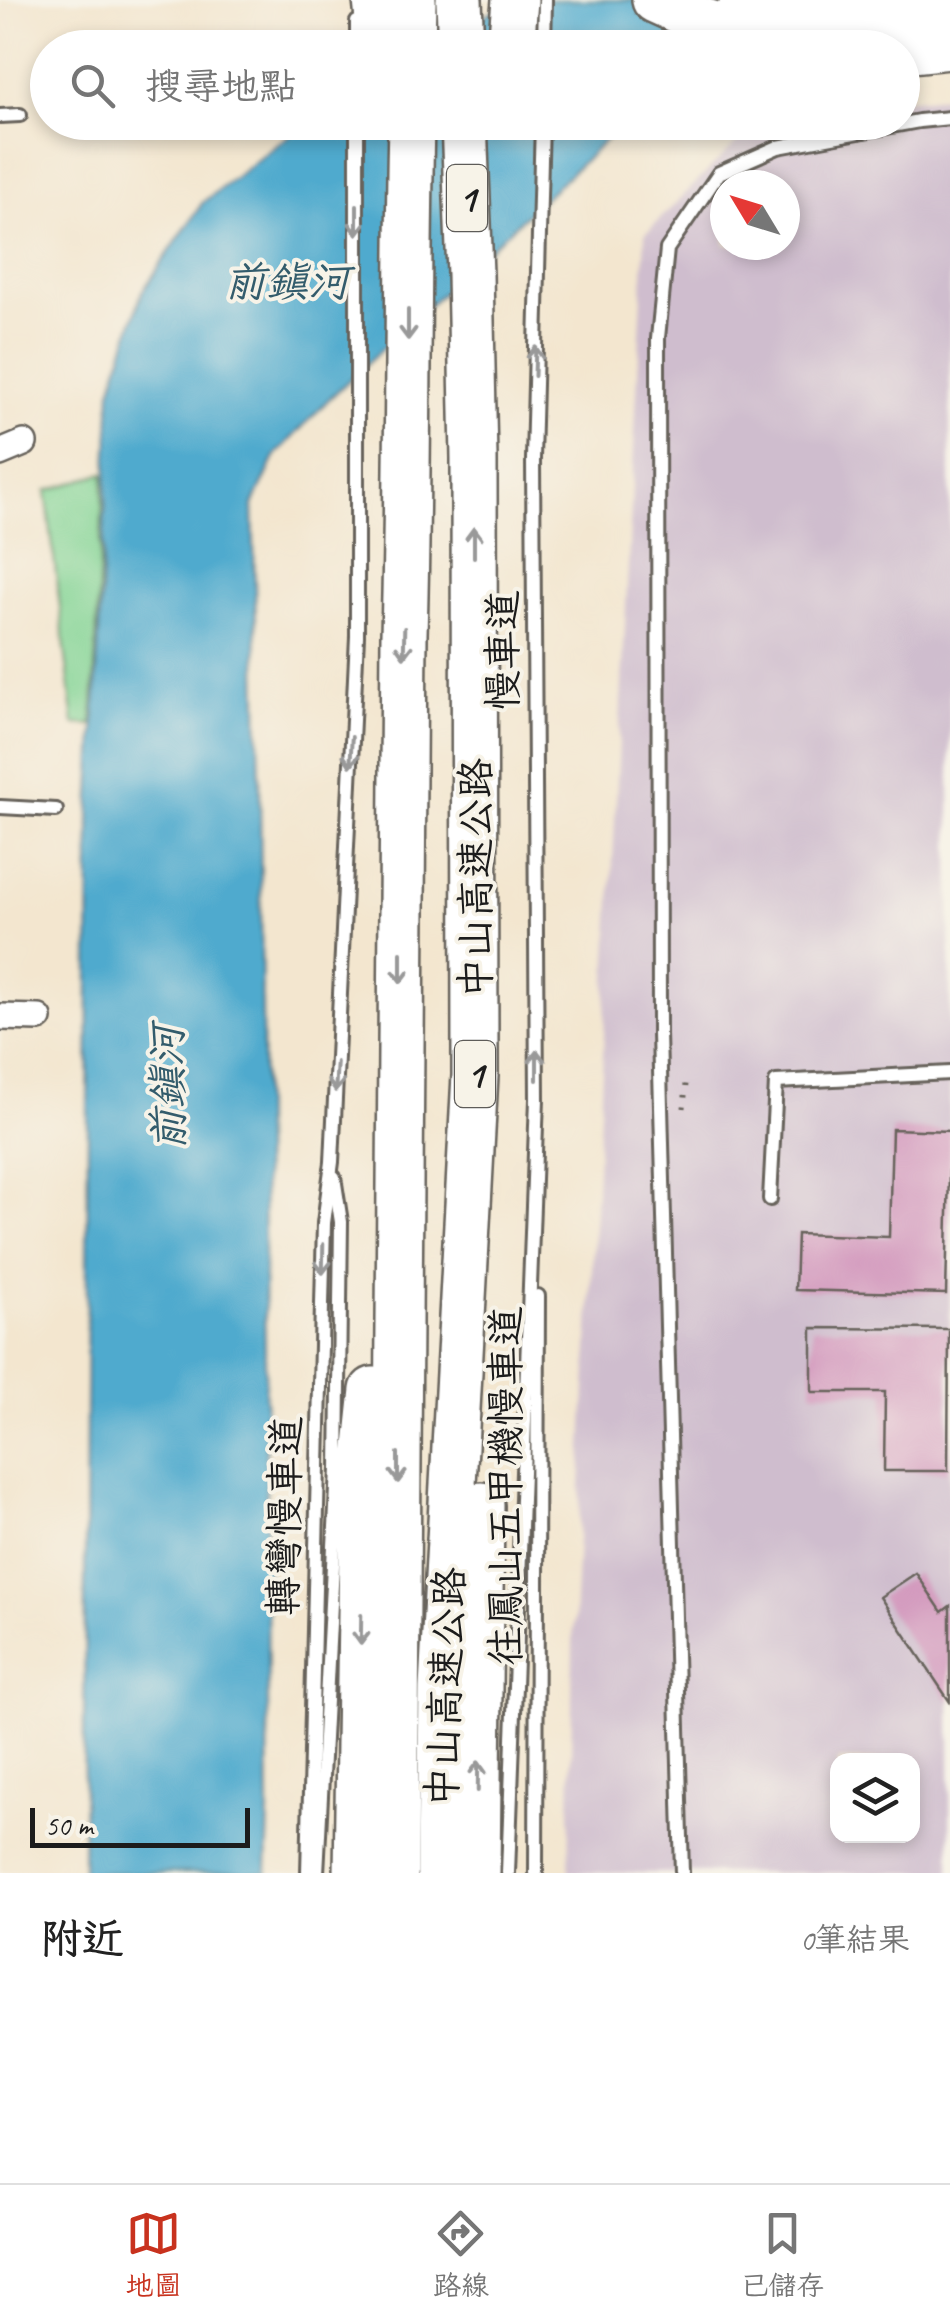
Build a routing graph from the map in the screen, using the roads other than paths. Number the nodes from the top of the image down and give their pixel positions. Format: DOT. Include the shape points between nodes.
graph roads {
  1 [pos="356,0"];
  2 [pos="413,0"];
  3 [pos="460,0"];
  4 [pos="516,0"];
  5 [pos="545,0"];
  6 [pos="655,0"];
  7 [pos="742,0"];
  8 [pos="950,14"];
  9 [pos="371,22"];
  10 [pos="412,30"];
  11 [pos="461,30"];
  12 [pos="513,30"];
  13 [pos="544,30"];
  14 [pos="731,30"];
  15 [pos="950,46"];
  16 [pos="920,48"];
  17 [pos="20,115"];
  18 [pos="0,116"];
  19 [pos="950,118"];
  20 [pos="920,121"];
  21 [pos="357,140"];
  22 [pos="392,140"];
  23 [pos="410,140"];
  24 [pos="465,140"];
  25 [pos="495,140"];
  26 [pos="542,140"];
  27 [pos="816,140"];
  28 [pos="408,256"];
  29 [pos="470,274"];
  30 [pos="0,807"];
  31 [pos="56,810"];
  32 [pos="0,1017"];
  33 [pos="39,1018"];
  34 [pos="475,1074"];
  35 [pos="950,1074"];
  36 [pos="537,1099"];
  37 [pos="400,1115"];
  38 [pos="332,1162"];
  39 [pos="770,1199"];
  40 [pos="308,1873"];
  41 [pos="317,1873"];
  42 [pos="357,1873"];
  43 [pos="394,1873"];
  44 [pos="440,1873"];
  45 [pos="478,1873"];
  46 [pos="508,1873"];
  47 [pos="536,1873"];
  48 [pos="682,1873"];
  1 -- 9 [label="lane"];
  2 -- 10 [label="highway"];
  3 -- 11 [label="highway"];
  4 -- 12 [label="highway"];
  5 -- 13 [label="lane"];
  6 -- 14 [label="highway"];
  7 -- 8 [label="highway" via="858,18"];
  15 -- 16 [label="highway"];
  17 -- 18 [label="lane"];
  19 -- 20 [label="lane"];
  21 -- 38 [label="lane, one-way" via="357,636"];
  22 -- 28 [label="highway"];
  23 -- 28 [label="highway, 中山高速公路 / 1"];
  24 -- 29 [label="highway, 中山高速公路 / 1"];
  25 -- 29 [label="highway"];
  36 -- 26 [label="lane, 慢車道, one-way" via="533,459"];
  27 -- 48 [label="lane" via="778,147 719,173 668,249 658,338 659,1034"];
  28 -- 37 [label="highway, 中山高速公路 / 1, one-way"];
  34 -- 29 [label="highway, 中山高速公路 / 1, one-way"];
  30 -- 31 [label="lane"];
  32 -- 33 [label="street"];
  34 -- 44 [label="highway, 中山高速公路 / 1" via="442,1688"];
  45 -- 34 [label="highway, one-way"];
  35 -- 39 [label="lane" via="776,1082"];
  36 -- 46 [label="lane, 慢車道"];
  36 -- 47 [label="lane, 往鳳山五甲機慢車道"];
  37 -- 42 [label="highway, one-way" via="363,1485"];
  37 -- 43 [label="highway, 中山高速公路 / 1, one-way"];
  38 -- 40 [label="lane, 轉彎慢車道, one-way" via="324,1223"];
  38 -- 41 [label="lane" via="341,1222 338,1470"];
}
